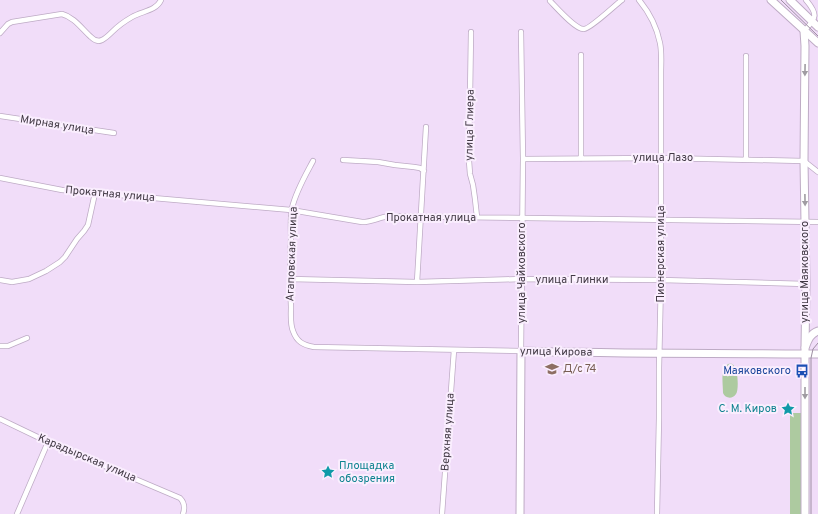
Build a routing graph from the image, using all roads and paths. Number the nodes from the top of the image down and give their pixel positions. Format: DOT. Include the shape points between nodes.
graph roads {
  1 [pos="161,0"];
  2 [pos="622,0"];
  3 [pos="639,0"];
  4 [pos="771,0"];
  5 [pos="790,0"];
  6 [pos="806,0"];
  7 [pos="550,1"];
  8 [pos="816,24"];
  9 [pos="804,31"];
  10 [pos="471,32"];
  11 [pos="521,32"];
  12 [pos="0,33"];
  13 [pos="818,44"];
  14 [pos="581,55"];
  15 [pos="746,56"];
  16 [pos="0,116"];
  17 [pos="426,127"];
  18 [pos="114,133"];
  19 [pos="662,158"];
  20 [pos="522,159"];
  21 [pos="581,159"];
  22 [pos="746,159"];
  23 [pos="343,160"];
  24 [pos="314,161"];
  25 [pos="804,161"];
  26 [pos="424,170"];
  27 [pos="818,172"];
  28 [pos="0,178"];
  29 [pos="95,193"];
  30 [pos="291,210"];
  31 [pos="421,217"];
  32 [pos="477,218"];
  33 [pos="522,218"];
  34 [pos="661,220"];
  35 [pos="805,221"];
  36 [pos="818,222"];
  37 [pos="290,279"];
  38 [pos="0,280"];
  39 [pos="522,280"];
  40 [pos="661,280"];
  41 [pos="417,282"];
  42 [pos="806,284"];
  43 [pos="818,331"];
  44 [pos="27,338"];
  45 [pos="0,346"];
  46 [pos="8,346"];
  47 [pos="307,346"];
  48 [pos="0,349"];
  49 [pos="454,350"];
  50 [pos="521,351"];
  51 [pos="805,351"];
  52 [pos="659,353"];
  53 [pos="818,354"];
  54 [pos="0,419"];
  55 [pos="48,442"];
  56 [pos="17,514"];
  57 [pos="183,514"];
  58 [pos="442,514"];
  59 [pos="520,514"];
  60 [pos="657,514"];
  61 [pos="805,514"];
  1 -- 12 [label="street" via="154,8 130,17 100,41 62,14 12,22"];
  2 -- 7 [label="street" via="585,29 572,23"];
  3 -- 19 [label="street, Пионерская улица" via="654,23 660,44"];
  4 -- 9 [label="main road"];
  5 -- 8 [label="main road"];
  6 -- 8 [label="street" via="815,12"];
  8 -- 9 [label="street"];
  9 -- 13 [label="main road"];
  9 -- 25 [label="main road, улица Маяковского, one-way"];
  10 -- 32 [label="street, улица Глиера" via="469,161"];
  11 -- 20 [label="street, улица Чайковского"];
  14 -- 21 [label="street"];
  15 -- 22 [label="street"];
  16 -- 18 [label="street, Мирная улица"];
  17 -- 26 [label="street"];
  19 -- 21 [label="street, улица Лазо"];
  19 -- 22 [label="street, улица Лазо"];
  19 -- 34 [label="street, Пионерская улица"];
  20 -- 21 [label="street, улица Лазо"];
  20 -- 33 [label="street, улица Чайковского"];
  22 -- 25 [label="street, улица Лазо"];
  23 -- 26 [label="street" via="378,162"];
  24 -- 30 [label="street, Агаповская улица" via="300,184"];
  25 -- 27 [label="street"];
  25 -- 35 [label="main road, улица Маяковского, one-way"];
  26 -- 31 [label="street"];
  28 -- 29 [label="street, Прокатная улица" via="62,190"];
  29 -- 30 [label="street, Прокатная улица"];
  29 -- 38 [label="street" via="88,225 65,258 28,279 12,282"];
  30 -- 31 [label="street, Прокатная улица" via="362,222 382,217"];
  30 -- 37 [label="street, Агаповская улица"];
  31 -- 32 [label="street, Прокатная улица"];
  31 -- 41 [label="street"];
  32 -- 33 [label="street, Прокатная улица"];
  33 -- 34 [label="street, Прокатная улица"];
  33 -- 39 [label="street, улица Чайковского"];
  34 -- 35 [label="street, Прокатная улица"];
  34 -- 40 [label="street, Пионерская улица"];
  35 -- 36 [label="street, Прокатная улица"];
  35 -- 42 [label="main road, улица Маяковского"];
  37 -- 41 [label="street, улица Глинки"];
  37 -- 47 [label="street, Агаповская улица" via="292,328 297,339"];
  39 -- 40 [label="street, улица Глинки"];
  39 -- 41 [label="street, улица Глинки"];
  39 -- 50 [label="street, улица Чайковского"];
  40 -- 42 [label="street, улица Глинки"];
  40 -- 52 [label="street, Пионерская улица"];
  42 -- 51 [label="main road, улица Маяковского"];
  43 -- 51 [label="main road" via="809,338"];
  44 -- 46 [label="street"];
  45 -- 46 [label="street"];
  46 -- 48 [label="street"];
  47 -- 49 [label="street, улица Кирова"];
  49 -- 50 [label="street, улица Кирова"];
  49 -- 58 [label="street, Верхняя улица"];
  50 -- 52 [label="main road, улица Кирова"];
  50 -- 59 [label="main road, улица Чайковского"];
  51 -- 52 [label="main road, улица Кирова"];
  51 -- 53 [label="main road, улица Кирова"];
  51 -- 61 [label="main road, улица Маяковского, one-way"];
  52 -- 60 [label="street, Пионерская улица"];
  54 -- 55 [label="street, Карадырская улица"];
  55 -- 56 [label="street"];
  55 -- 57 [label="street, Карадырская улица" via="180,498 184,504"];
}
